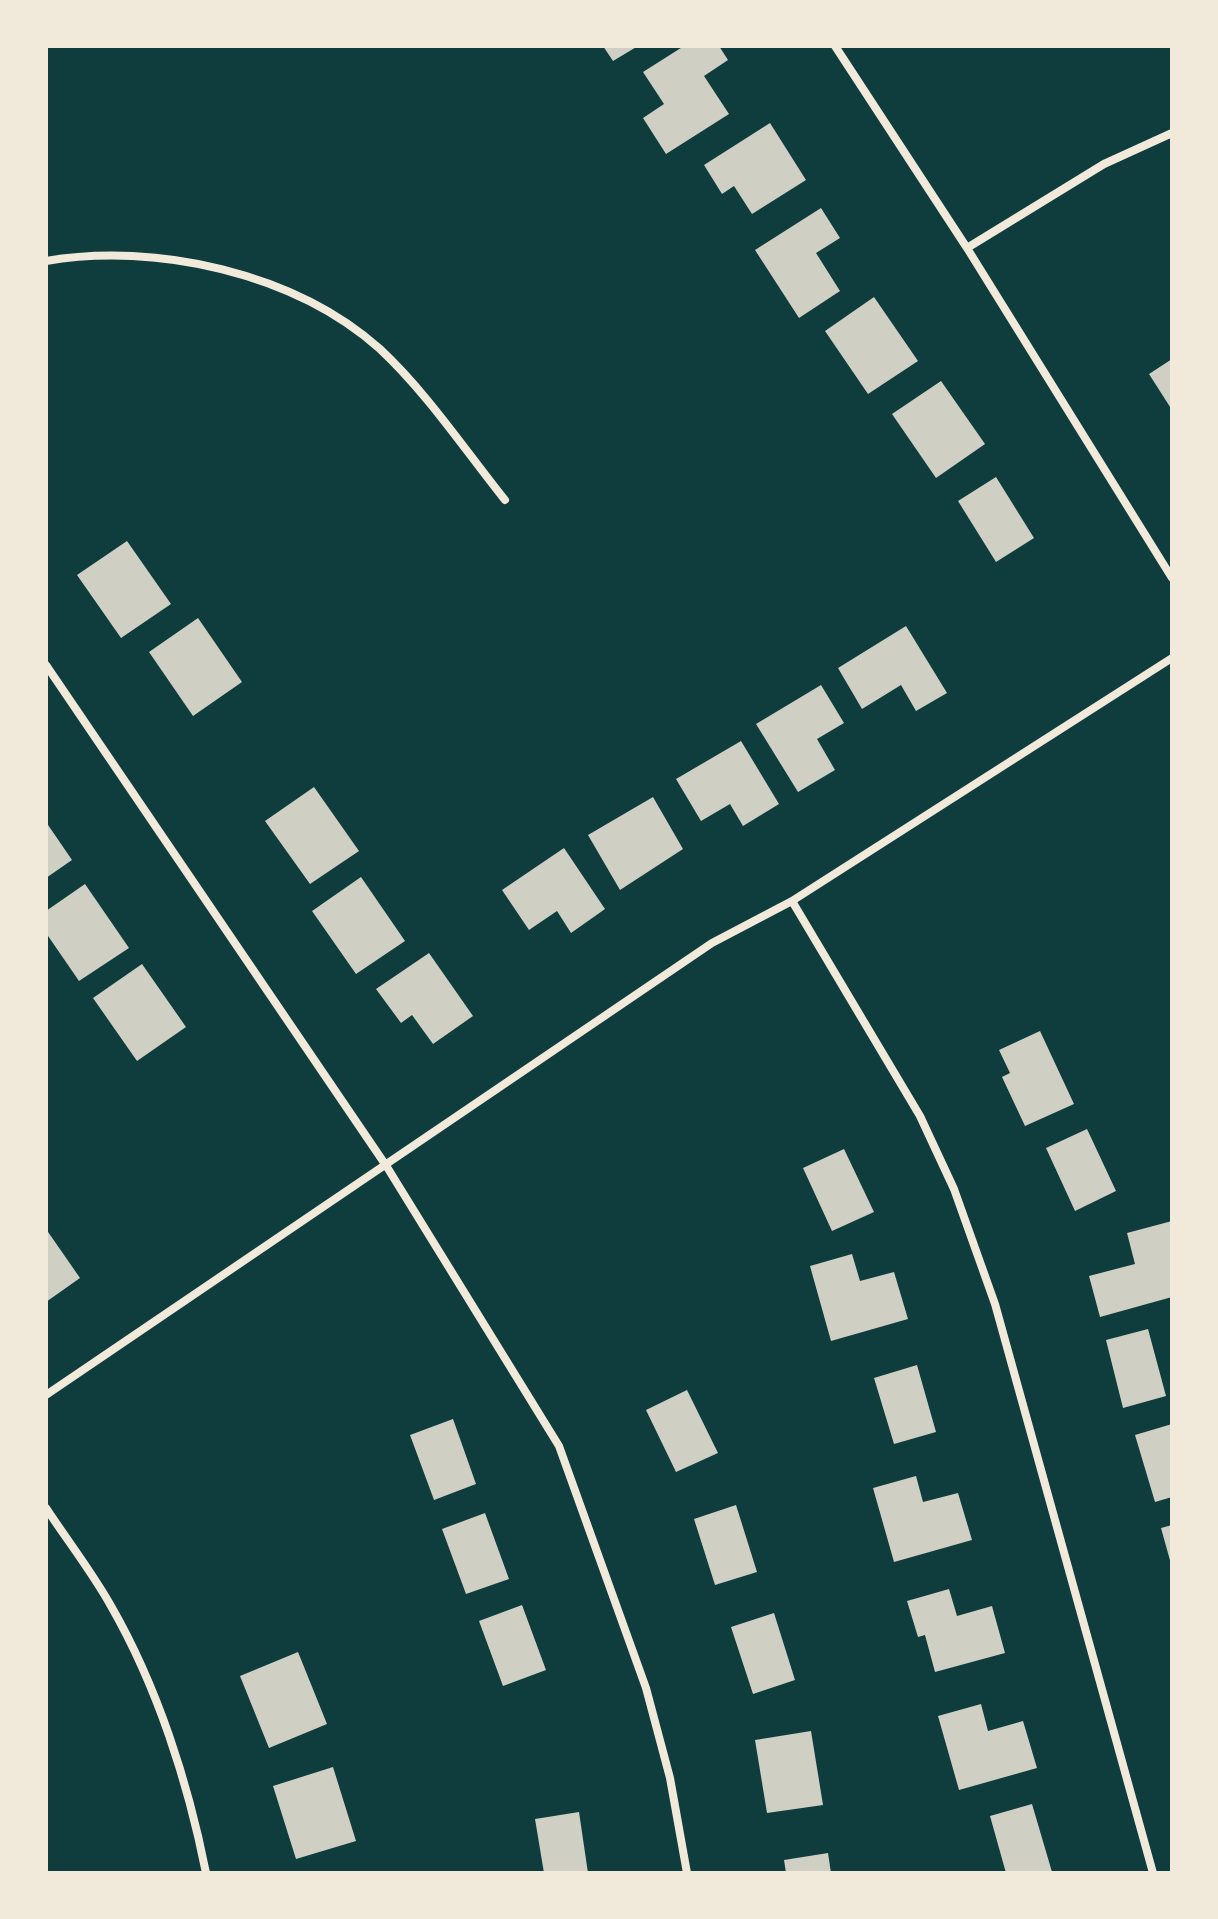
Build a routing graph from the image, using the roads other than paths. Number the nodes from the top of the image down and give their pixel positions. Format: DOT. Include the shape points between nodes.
graph roads {
  1 [pos="835,46"];
  2 [pos="1172,133"];
  3 [pos="967,248"];
  4 [pos="46,261"];
  5 [pos="505,500"];
  6 [pos="1172,578"];
  7 [pos="1172,658"];
  8 [pos="46,665"];
  9 [pos="792,901"];
  10 [pos="387,1167"];
  11 [pos="46,1395"];
  12 [pos="46,1508"];
  13 [pos="206,1873"];
  14 [pos="687,1873"];
  15 [pos="1153,1873"];
  1 -- 3 [label="street"];
  2 -- 3 [label="street" via="1104,164"];
  3 -- 6 [label="street"];
  4 -- 5 [label="street" via="77,256 188,263 293,295 378,348"];
  7 -- 9 [label="street"];
  8 -- 10 [label="street"];
  9 -- 10 [label="street" via="712,943"];
  9 -- 15 [label="street" via="920,1116 966,1219 995,1304"];
  10 -- 11 [label="street"];
  10 -- 14 [label="street" via="559,1446 646,1688"];
  12 -- 13 [label="street" via="111,1606 141,1672 169,1739"];
}
